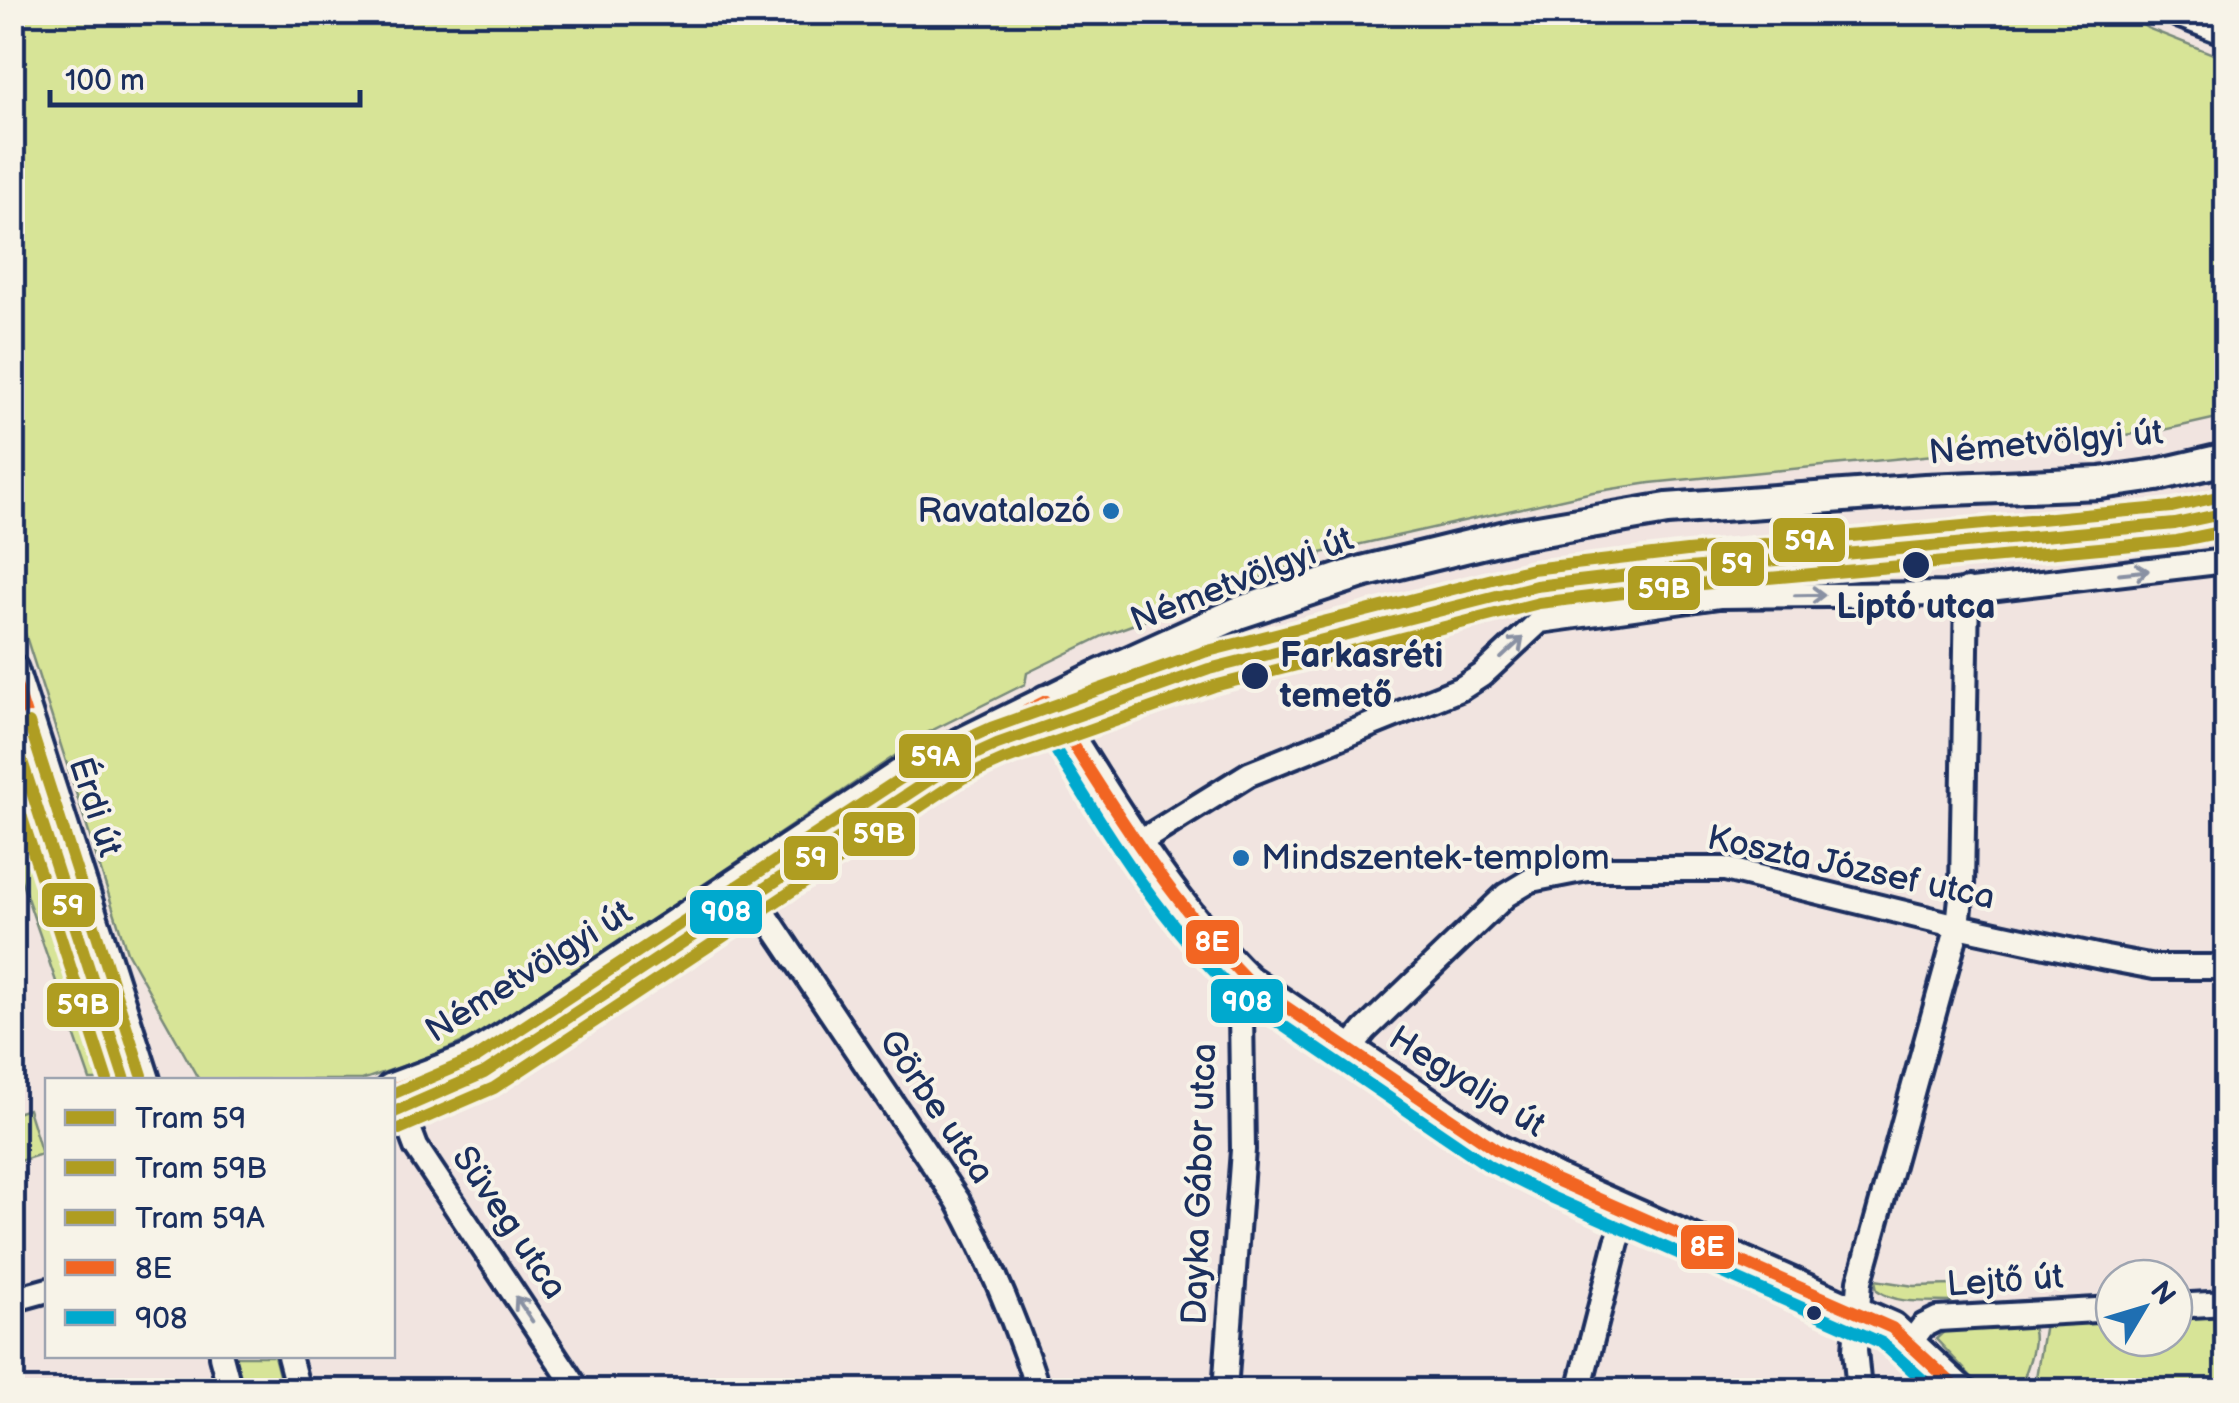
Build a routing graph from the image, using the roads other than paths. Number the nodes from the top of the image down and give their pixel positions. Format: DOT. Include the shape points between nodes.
graph roads {
  1 [pos="2181,12"];
  2 [pos="2226,29"];
  3 [pos="2226,459"];
  4 [pos="2226,561"];
  5 [pos="1967,590"];
  6 [pos="12,670"];
  7 [pos="1046,701"];
  8 [pos="1138,843"];
  9 [pos="742,880"];
  10 [pos="1958,926"];
  11 [pos="2226,967"];
  12 [pos="1248,981"];
  13 [pos="1348,1051"];
  14 [pos="143,1078"];
  15 [pos="395,1088"];
  16 [pos="395,1101"];
  17 [pos="402,1141"];
  18 [pos="1628,1212"];
  19 [pos="45,1291"];
  20 [pos="12,1300"];
  21 [pos="2226,1303"];
  22 [pos="2194,1305"];
  23 [pos="2094,1310"];
  24 [pos="1858,1311"];
  25 [pos="1910,1342"];
  26 [pos="222,1358"];
  27 [pos="290,1358"];
  28 [pos="230,1390"];
  29 [pos="298,1390"];
  30 [pos="578,1390"];
  31 [pos="1038,1390"];
  32 [pos="1225,1390"];
  33 [pos="1579,1390"];
  34 [pos="1858,1390"];
  35 [pos="1959,1390"];
  1 -- 2 [label="street"];
  3 -- 7 [label="street, Németvölgyi út" via="2100,483 1667,509 1514,535 1362,572 1238,613"];
  5 -- 4 [label="street, one-way"];
  8 -- 5 [label="street, one-way" via="1250,774 1462,688 1540,621 1719,596"];
  5 -- 10 [label="street"];
  6 -- 14 [label="street, Érdi út"];
  7 -- 8 [label="street, Hegyalja út"];
  7 -- 9 [label="street, Németvölgyi út" via="910,769"];
  8 -- 12 [label="street, Hegyalja út" via="1218,952"];
  9 -- 15 [label="street, Németvölgyi út" via="468,1060"];
  9 -- 31 [label="street, Görbe utca" via="958,1201"];
  10 -- 11 [label="street, Koszta József utca" via="2154,967"];
  10 -- 13 [label="street, Koszta József utca" via="1726,869 1551,874 1531,880 1480,916"];
  10 -- 24 [label="street" via="1867,1251"];
  12 -- 13 [label="street, Hegyalja út"];
  12 -- 32 [label="street, Dayka Gábor utca" via="1241,1013 1243,1150"];
  13 -- 18 [label="street, Hegyalja út" via="1497,1150"];
  16 -- 17 [label="street, Süveg utca"];
  30 -- 17 [label="street, Süveg utca, one-way"];
  18 -- 24 [label="street, Hegyalja út"];
  18 -- 33 [label="street"];
  19 -- 20 [label="street"];
  21 -- 22 [label="street"];
  23 -- 25 [label="street, Lejtő út" via="1937,1319"];
  24 -- 25 [label="street, Hegyalja út"];
  24 -- 34 [label="street"];
  25 -- 35 [label="street, Hegyalja út"];
  26 -- 28 [label="street"];
  27 -- 29 [label="street"];
}
